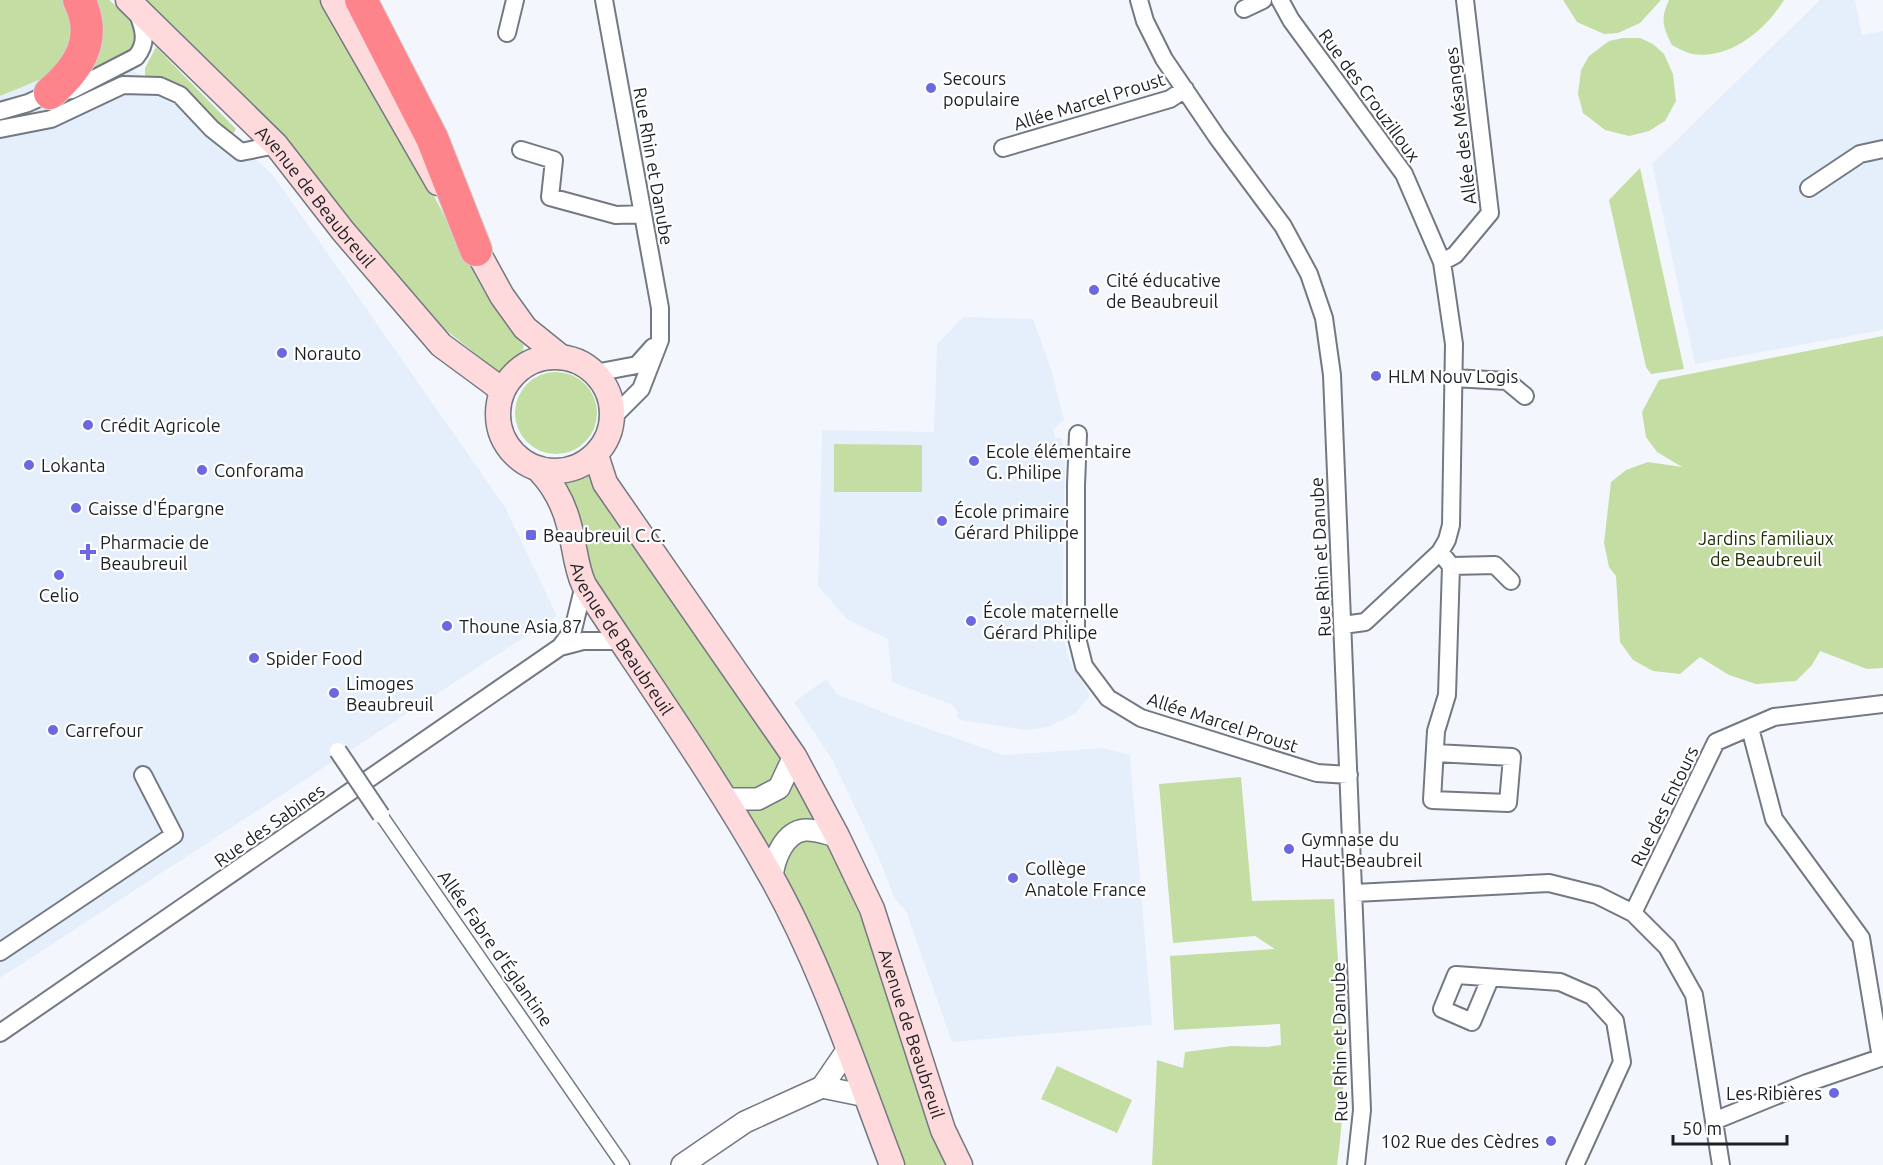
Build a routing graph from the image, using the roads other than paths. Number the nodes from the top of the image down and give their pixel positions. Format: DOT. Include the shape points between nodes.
graph roads {
  1 [pos="79,0"];
  2 [pos="333,0"];
  3 [pos="361,0"];
  4 [pos="515,0"];
  5 [pos="604,0"];
  6 [pos="1138,0"];
  7 [pos="1263,0"];
  8 [pos="1280,0"];
  9 [pos="1465,0"];
  10 [pos="132,4"];
  11 [pos="1244,9"];
  12 [pos="507,33"];
  13 [pos="1185,89"];
  14 [pos="50,93"];
  15 [pos="0,111"];
  16 [pos="0,129"];
  17 [pos="276,145"];
  18 [pos="1003,148"];
  19 [pos="1883,149"];
  20 [pos="521,150"];
  21 [pos="1809,188"];
  22 [pos="643,214"];
  23 [pos="476,250"];
  24 [pos="1442,262"];
  25 [pos="660,340"];
  26 [pos="561,357"];
  27 [pos="595,373"];
  28 [pos="1453,378"];
  29 [pos="502,392"];
  30 [pos="1525,396"];
  31 [pos="613,417"];
  32 [pos="1078,434"];
  33 [pos="596,454"];
  34 [pos="540,471"];
  35 [pos="1440,552"];
  36 [pos="1452,566"];
  37 [pos="1511,581"];
  38 [pos="584,585"];
  39 [pos="1343,625"];
  40 [pos="620,641"];
  41 [pos="560,647"];
  42 [pos="1883,704"];
  43 [pos="1750,728"];
  44 [pos="338,751"];
  45 [pos="1434,753"];
  46 [pos="794,756"];
  47 [pos="143,775"];
  48 [pos="1349,776"];
  49 [pos="724,798"];
  50 [pos="381,815"];
  51 [pos="837,836"];
  52 [pos="772,877"];
  53 [pos="1354,892"];
  54 [pos="1634,913"];
  55 [pos="0,952"];
  56 [pos="1490,979"];
  57 [pos="0,1033"];
  58 [pos="848,1049"];
  59 [pos="1882,1058"];
  60 [pos="822,1087"];
  61 [pos="866,1096"];
  62 [pos="1714,1121"];
  63 [pos="622,1164"];
  64 [pos="682,1165"];
  65 [pos="892,1165"];
  66 [pos="960,1165"];
  67 [pos="1356,1165"];
  68 [pos="1575,1165"];
  69 [pos="1720,1165"];
  1 -- 14 [label="highway" via="88,33 72,72"];
  2 -- 23 [label="main road"];
  3 -- 23 [label="highway" via="432,138"];
  4 -- 12 [label="street"];
  5 -- 22 [label="street, Rue Rhin et Danube"];
  6 -- 13 [label="street, Rue Rhin et Danube" via="1164,59"];
  7 -- 11 [label="street"];
  8 -- 24 [label="street, Rue des Crouzilloux" via="1404,174"];
  9 -- 24 [label="street, Allée des Mésanges" via="1490,213 1455,255"];
  10 -- 14 [label="street" via="145,31 142,50 136,57 72,90"];
  10 -- 17 [label="main road, Avenue de Beaubreuil"];
  13 -- 18 [label="street, Allée Marcel Proust" via="1170,99"];
  13 -- 39 [label="street, Rue Rhin et Danube" via="1282,226 1309,274 1324,318 1332,375"];
  14 -- 15 [label="street"];
  16 -- 17 [label="street" via="51,119 123,86 160,86 180,95 241,152"];
  17 -- 29 [label="main road, Avenue de Beaubreuil" via="343,231 441,345"];
  19 -- 21 [label="street" via="1860,154"];
  20 -- 22 [label="street" via="554,160 550,197 615,215"];
  22 -- 25 [label="street, Rue Rhin et Danube" via="660,308"];
  23 -- 26 [label="main road" via="525,328"];
  24 -- 28 [label="street, Rue des Crouzilloux" via="1454,344"];
  25 -- 27 [label="street" via="637,364"];
  25 -- 31 [label="street, Rue Rhin et Danube" via="641,389"];
  26 -- 27 [label="main road" via="573,359"];
  26 -- 29 [label="main road" via="546,357 526,365 509,379"];
  27 -- 31 [label="main road" via="609,393"];
  28 -- 30 [label="street" via="1507,381"];
  28 -- 35 [label="street, Rue des Crouzilloux" via="1451,525"];
  29 -- 34 [label="main road, Avenue de Beaubreuil" via="498,420 508,447"];
  31 -- 33 [label="main road" via="608,437"];
  32 -- 48 [label="street, Allée Marcel Proust" via="1076,634 1084,666 1108,698 1142,718 1317,773"];
  33 -- 34 [label="main road" via="572,469"];
  33 -- 46 [label="main road, Avenue de Beaubreuil" via="605,483"];
  34 -- 38 [label="main road, Avenue de Beaubreuil" via="559,498"];
  35 -- 36 [label="street"];
  35 -- 39 [label="street, Rue des Crouzilloux" via="1365,622"];
  36 -- 37 [label="street" via="1495,564"];
  36 -- 45 [label="street" via="1448,695 1436,731"];
  38 -- 40 [label="main road, Avenue de Beaubreuil"];
  38 -- 41 [label="street, Rue des Sabines" via="573,630"];
  39 -- 48 [label="street, Rue Rhin et Danube"];
  40 -- 41 [label="street, Rue des Sabines" via="583,640"];
  40 -- 49 [label="main road, Avenue de Beaubreuil"];
  41 -- 57 [label="street, Rue des Sabines"];
  42 -- 43 [label="street, Rue des Entours" via="1774,717"];
  43 -- 54 [label="street, Rue des Entours" via="1716,742"];
  43 -- 59 [label="street" via="1774,819 1861,938"];
  44 -- 50 [label="street, Allée Fabre d'Églantine, bridge"];
  45 -- 45 [label="street" via="1432,800 1508,803 1512,757"];
  46 -- 49 [label="street" via="779,788 758,799"];
  46 -- 51 [label="main road, Avenue de Beaubreuil"];
  47 -- 55 [label="street" via="174,835"];
  48 -- 53 [label="street, Rue Rhin et Danube"];
  49 -- 52 [label="main road, Avenue de Beaubreuil"];
  50 -- 63 [label="street, Allée Fabre d'Églantine"];
  51 -- 52 [label="street" via="803,830 785,840"];
  51 -- 66 [label="main road, Avenue de Beaubreuil" via="872,909 944,1130"];
  52 -- 58 [label="main road, Avenue de Beaubreuil" via="808,951"];
  53 -- 54 [label="street" via="1550,883 1597,896"];
  53 -- 67 [label="street, Rue Rhin et Danube" via="1362,1110"];
  54 -- 62 [label="street" via="1667,947 1694,995"];
  56 -- 68 [label="street" via="1560,982 1592,996 1615,1022 1622,1062"];
  58 -- 60 [label="street"];
  58 -- 61 [label="main road, Avenue de Beaubreuil"];
  59 -- 62 [label="street"];
  60 -- 61 [label="street"];
  60 -- 64 [label="street" via="745,1122"];
  61 -- 65 [label="main road, Avenue de Beaubreuil"];
  62 -- 69 [label="street"];
}
